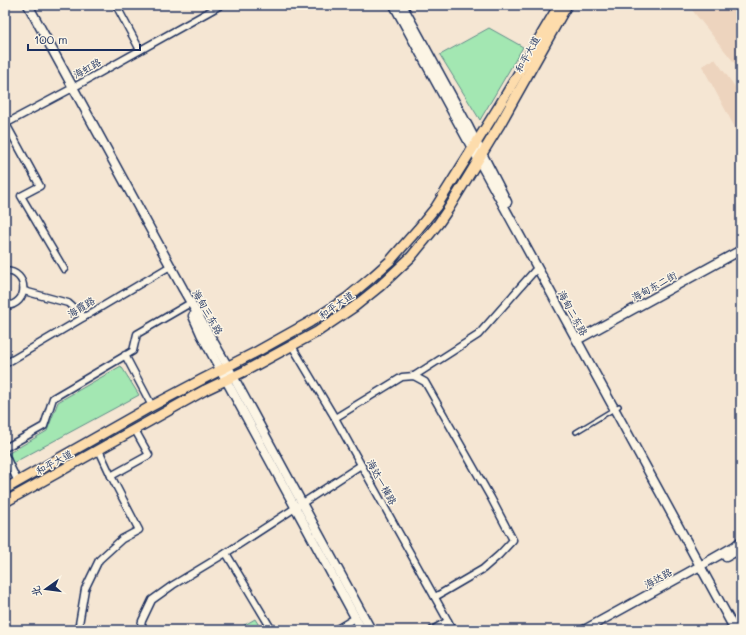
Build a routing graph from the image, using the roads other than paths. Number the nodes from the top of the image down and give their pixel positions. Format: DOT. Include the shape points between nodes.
graph roads {
  1 [pos="23,5"];
  2 [pos="28,5"];
  3 [pos="116,5"];
  4 [pos="221,5"];
  5 [pos="394,5"];
  6 [pos="402,5"];
  7 [pos="558,5"];
  8 [pos="568,5"];
  9 [pos="140,50"];
  10 [pos="71,89"];
  11 [pos="5,124"];
  12 [pos="474,146"];
  13 [pos="480,157"];
  14 [pos="741,250"];
  15 [pos="741,254"];
  16 [pos="167,268"];
  17 [pos="538,268"];
  18 [pos="64,269"];
  19 [pos="5,271"];
  20 [pos="24,291"];
  21 [pos="187,305"];
  22 [pos="5,306"];
  23 [pos="84,317"];
  24 [pos="580,340"];
  25 [pos="292,346"];
  26 [pos="125,355"];
  27 [pos="5,364"];
  28 [pos="224,369"];
  29 [pos="414,376"];
  30 [pos="229,379"];
  31 [pos="152,406"];
  32 [pos="617,408"];
  33 [pos="335,418"];
  34 [pos="135,430"];
  35 [pos="576,432"];
  36 [pos="5,448"];
  37 [pos="99,450"];
  38 [pos="5,455"];
  39 [pos="361,464"];
  40 [pos="111,476"];
  41 [pos="18,482"];
  42 [pos="5,489"];
  43 [pos="5,502"];
  44 [pos="299,506"];
  45 [pos="741,541"];
  46 [pos="741,550"];
  47 [pos="226,553"];
  48 [pos="704,567"];
  49 [pos="435,597"];
  50 [pos="355,618"];
  51 [pos="448,621"];
  52 [pos="741,629"];
  53 [pos="78,630"];
  54 [pos="140,630"];
  55 [pos="272,630"];
  56 [pos="335,630"];
  57 [pos="362,630"];
  58 [pos="371,630"];
  59 [pos="432,630"];
  60 [pos="453,630"];
  61 [pos="584,630"];
  62 [pos="594,630"];
  63 [pos="735,630"];
  1 -- 10 [label="main road"];
  2 -- 10 [label="main road, 海甸三东路"];
  3 -- 9 [label="street"];
  4 -- 9 [label="street, 海虹路"];
  5 -- 12 [label="main road, 海甸二东路"];
  6 -- 12 [label="main road, 海甸二东路"];
  7 -- 12 [label="main road, 和平大道"];
  8 -- 13 [label="main road, 和平大道"];
  9 -- 10 [label="street, 海虹路"];
  10 -- 11 [label="street, 海虹路"];
  10 -- 16 [label="main road"];
  10 -- 28 [label="main road, 海甸三东路"];
  11 -- 18 [label="street" via="40,186 21,196"];
  12 -- 13 [label="main road, 海甸二东路"];
  12 -- 28 [label="main road, 和平大道" via="428,217 372,278 310,322"];
  13 -- 17 [label="main road, 海甸二东路"];
  13 -- 24 [label="main road, 海甸二东路" via="513,212"];
  13 -- 25 [label="main road, 和平大道" via="438,224 411,257 358,304"];
  14 -- 24 [label="main road, 海甸东二街"];
  15 -- 24 [label="main road, 海甸东二街"];
  16 -- 21 [label="main road"];
  16 -- 23 [label="street, 海霞路"];
  17 -- 24 [label="main road, 海甸二东路"];
  17 -- 29 [label="street" via="478,335"];
  19 -- 20 [label="street" via="14,273 22,280"];
  20 -- 22 [label="street" via="18,302"];
  20 -- 23 [label="street" via="68,303"];
  21 -- 26 [label="street" via="137,334 133,351"];
  21 -- 28 [label="main road"];
  23 -- 27 [label="street, 海霞路"];
  24 -- 32 [label="main road, 海甸二东路"];
  25 -- 30 [label="main road, 和平大道"];
  25 -- 33 [label="street, 海达一横路"];
  26 -- 31 [label="street"];
  26 -- 36 [label="street" via="53,398 44,426"];
  28 -- 30 [label="main road"];
  28 -- 31 [label="main road, 和平大道"];
  29 -- 33 [label="street" via="402,377"];
  29 -- 49 [label="street" via="425,382 513,540 483,569"];
  30 -- 34 [label="main road, 和平大道"];
  30 -- 44 [label="main road"];
  31 -- 41 [label="main road, 和平大道"];
  32 -- 35 [label="lane"];
  32 -- 48 [label="main road, 海甸二东路"];
  33 -- 39 [label="street, 海达一横路"];
  34 -- 37 [label="main road, 和平大道"];
  34 -- 40 [label="street" via="149,455"];
  37 -- 40 [label="street"];
  37 -- 43 [label="main road, 和平大道"];
  38 -- 41 [label="street"];
  39 -- 44 [label="street"];
  39 -- 49 [label="street, 海达一横路"];
  40 -- 53 [label="street" via="139,530 122,539 99,560 85,589"];
  41 -- 42 [label="main road, 和平大道"];
  44 -- 47 [label="street"];
  44 -- 50 [label="main road"];
  44 -- 58 [label="main road"];
  45 -- 48 [label="main road, 海达路"];
  46 -- 48 [label="main road, 海达路"];
  47 -- 54 [label="street" via="152,600"];
  47 -- 55 [label="street"];
  48 -- 52 [label="main road, 海甸二东路"];
  48 -- 61 [label="main road, 海达路"];
  48 -- 62 [label="main road, 海达路"];
  48 -- 63 [label="main road, 海甸二东路"];
  49 -- 51 [label="street, 海达一横路"];
  50 -- 56 [label="street"];
  50 -- 57 [label="main road"];
  51 -- 59 [label="street"];
  51 -- 60 [label="street, 海达一横路"];
}
